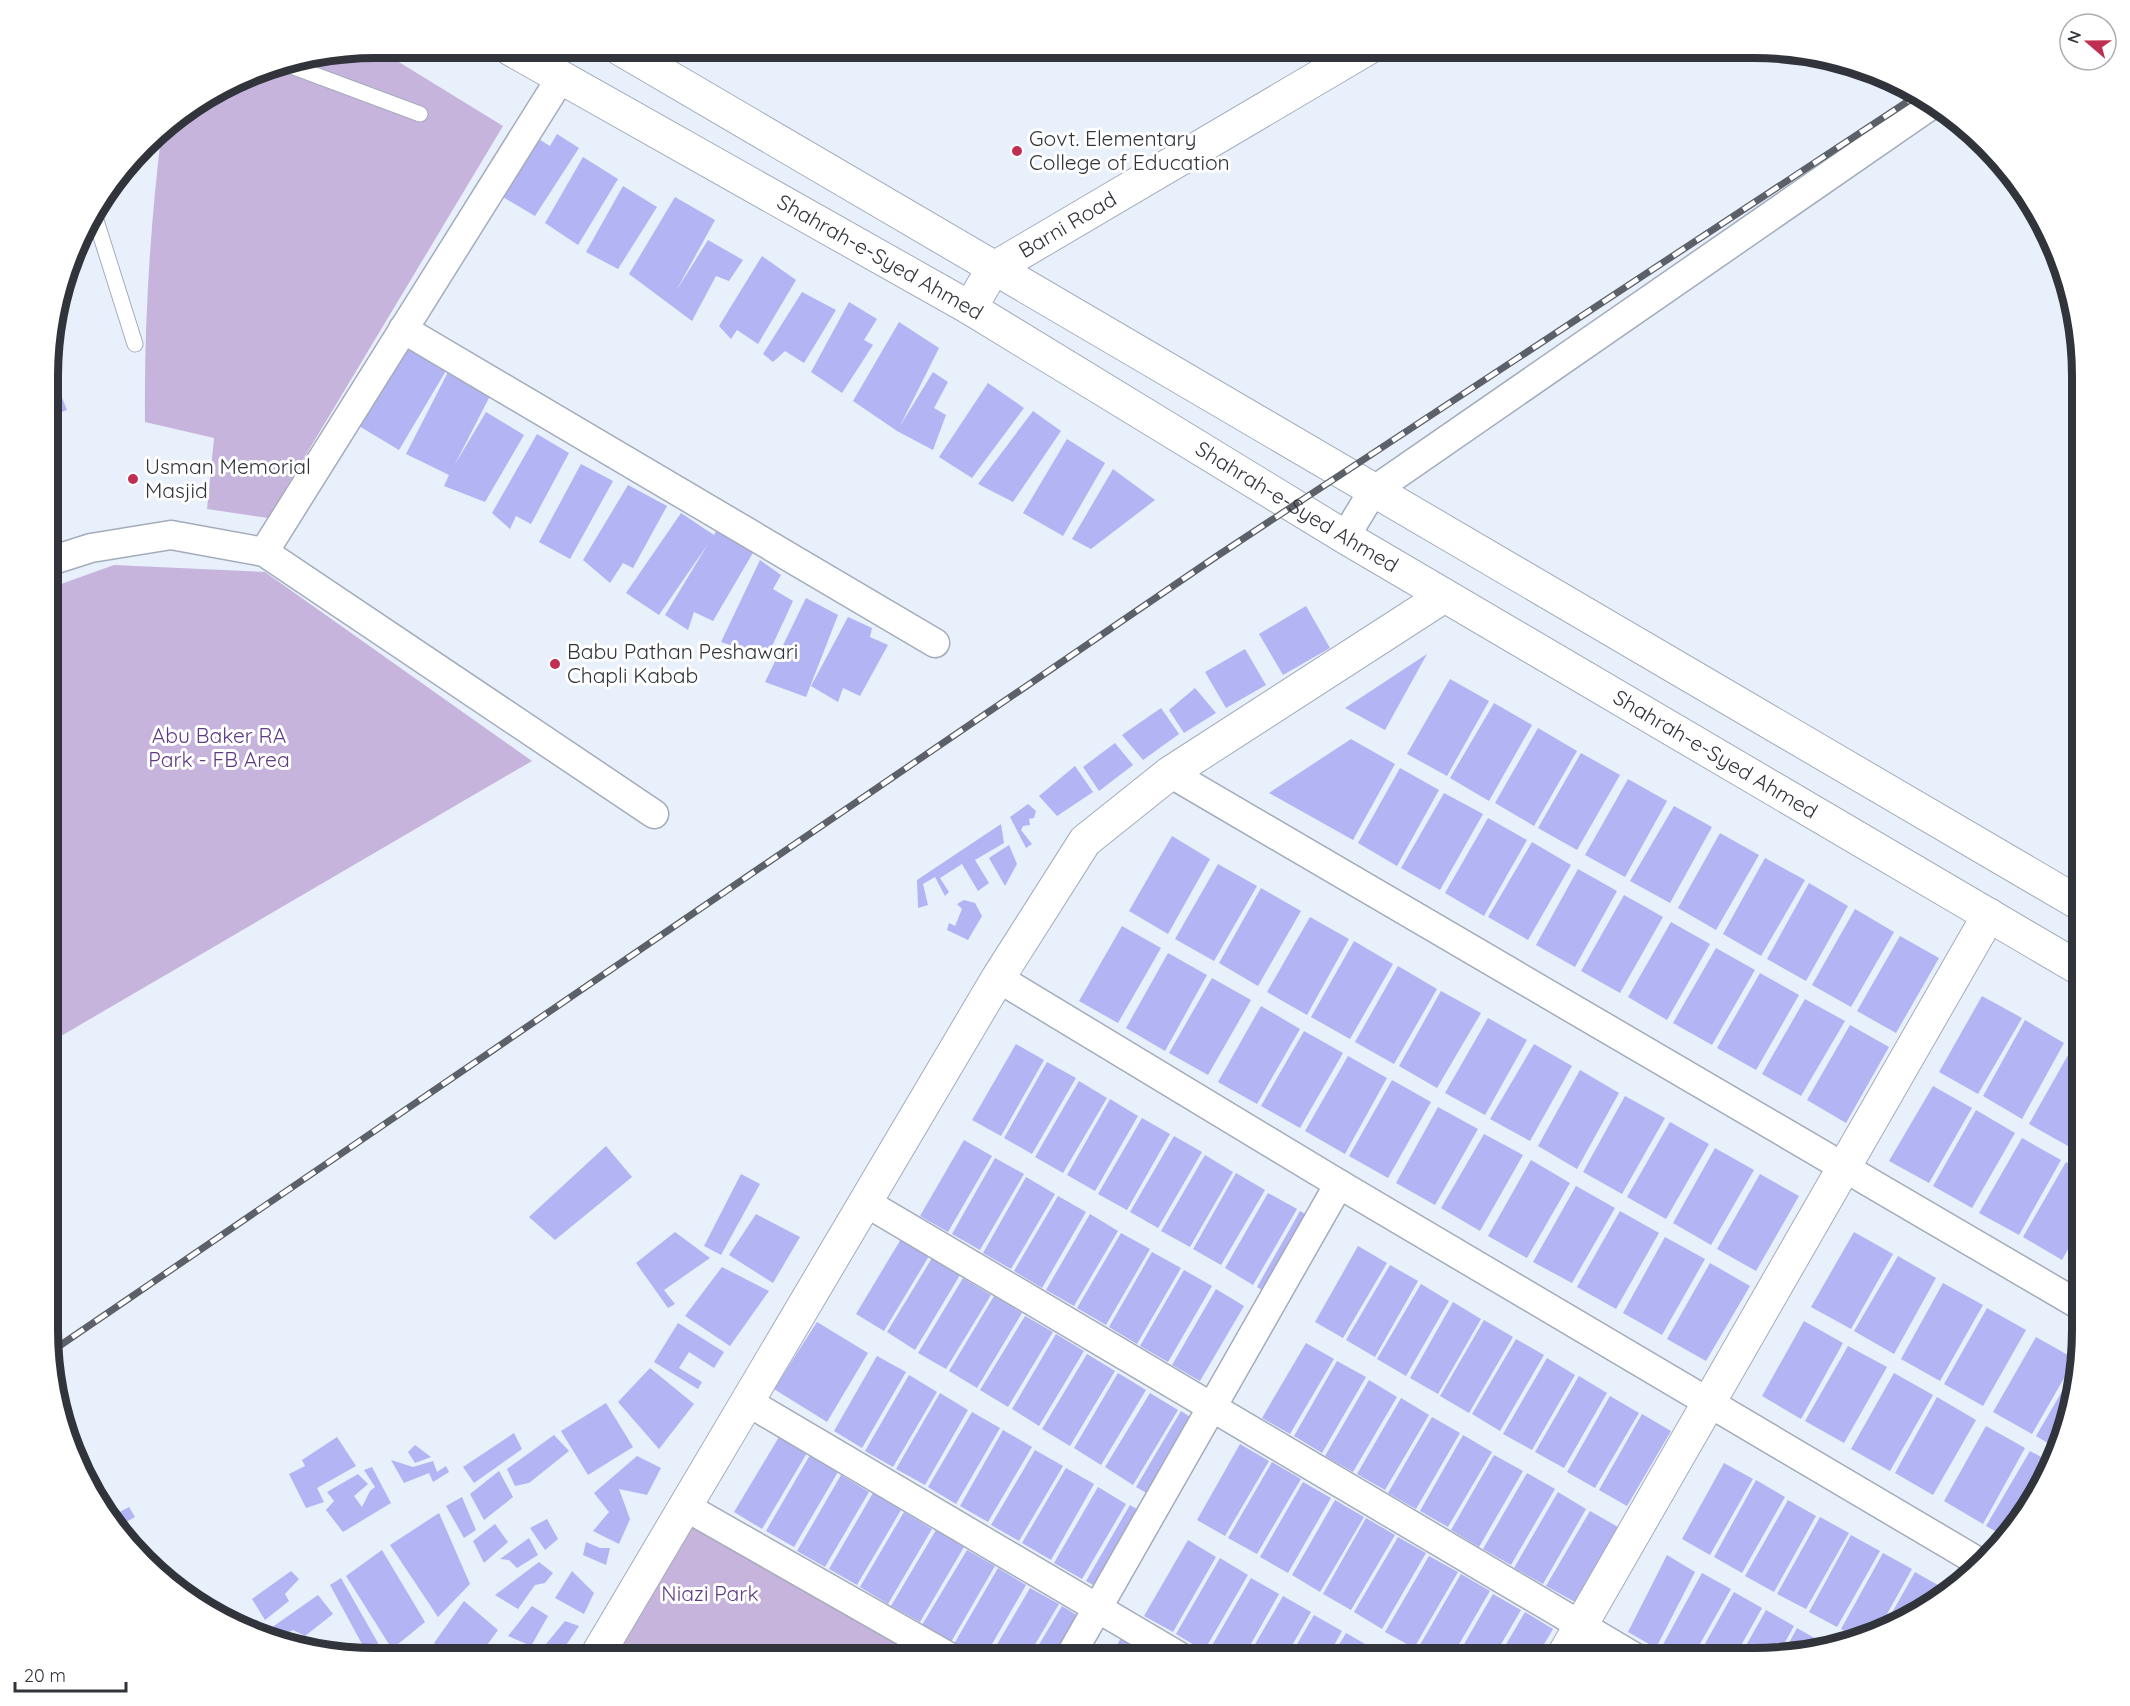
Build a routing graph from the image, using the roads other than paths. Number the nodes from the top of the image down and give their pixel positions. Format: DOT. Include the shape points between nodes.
graph roads {
  1 [pos="527,58"];
  2 [pos="637,58"];
  3 [pos="1351,58"];
  4 [pos="297,68"];
  5 [pos="562,76"];
  6 [pos="1925,109"];
  7 [pos="420,114"];
  8 [pos="97,224"];
  9 [pos="993,269"];
  10 [pos="970,308"];
  11 [pos="403,329"];
  12 [pos="135,344"];
  13 [pos="1373,491"];
  14 [pos="1345,537"];
  15 [pos="264,552"];
  16 [pos="59,558"];
  17 [pos="1444,596"];
  18 [pos="935,643"];
  19 [pos="1170,773"];
  20 [pos="654,814"];
  21 [pos="2071,899"];
  22 [pos="1989,915"];
  23 [pos="2071,963"];
  24 [pos="998,978"];
  25 [pos="1845,1168"];
  26 [pos="1339,1185"];
  27 [pos="865,1202"];
  28 [pos="2071,1300"];
  29 [pos="748,1402"];
  30 [pos="1709,1404"];
  31 [pos="1212,1407"];
  32 [pos="686,1507"];
  33 [pos="1973,1559"];
  34 [pos="1097,1608"];
  35 [pos="1581,1626"];
  36 [pos="602,1648"];
  37 [pos="933,1648"];
  38 [pos="1075,1648"];
  39 [pos="1165,1648"];
  40 [pos="1568,1648"];
  41 [pos="1619,1648"];
  1 -- 5 [label="main road, Shahrah-e-Syed Ahmed"];
  2 -- 9 [label="main road"];
  3 -- 9 [label="main road, Barni Road"];
  4 -- 7 [label="lane"];
  5 -- 10 [label="main road, Shahrah-e-Syed Ahmed"];
  5 -- 11 [label="street"];
  6 -- 13 [label="street"];
  8 -- 12 [label="lane"];
  9 -- 10 [label="main road, Barni Road"];
  9 -- 13 [label="main road"];
  10 -- 14 [label="main road, Shahrah-e-Syed Ahmed"];
  11 -- 15 [label="street"];
  11 -- 18 [label="street"];
  13 -- 14 [label="street"];
  13 -- 21 [label="main road"];
  14 -- 17 [label="main road, Shahrah-e-Syed Ahmed"];
  15 -- 16 [label="street" via="171,535 91,548"];
  15 -- 20 [label="street"];
  17 -- 19 [label="main road"];
  17 -- 22 [label="main road, Shahrah-e-Syed Ahmed"];
  19 -- 24 [label="main road" via="1085,841"];
  19 -- 25 [label="street"];
  22 -- 23 [label="main road, Shahrah-e-Syed Ahmed"];
  22 -- 25 [label="main road"];
  24 -- 26 [label="street"];
  24 -- 27 [label="main road"];
  25 -- 28 [label="street"];
  25 -- 30 [label="main road"];
  26 -- 30 [label="street"];
  26 -- 31 [label="street"];
  27 -- 29 [label="main road"];
  27 -- 31 [label="street"];
  29 -- 32 [label="main road"];
  29 -- 34 [label="street"];
  30 -- 33 [label="street"];
  30 -- 35 [label="main road"];
  31 -- 34 [label="street"];
  31 -- 35 [label="street"];
  32 -- 36 [label="main road"];
  32 -- 37 [label="street"];
  34 -- 38 [label="street"];
  34 -- 39 [label="street"];
  35 -- 40 [label="main road"];
  35 -- 41 [label="street"];
}
